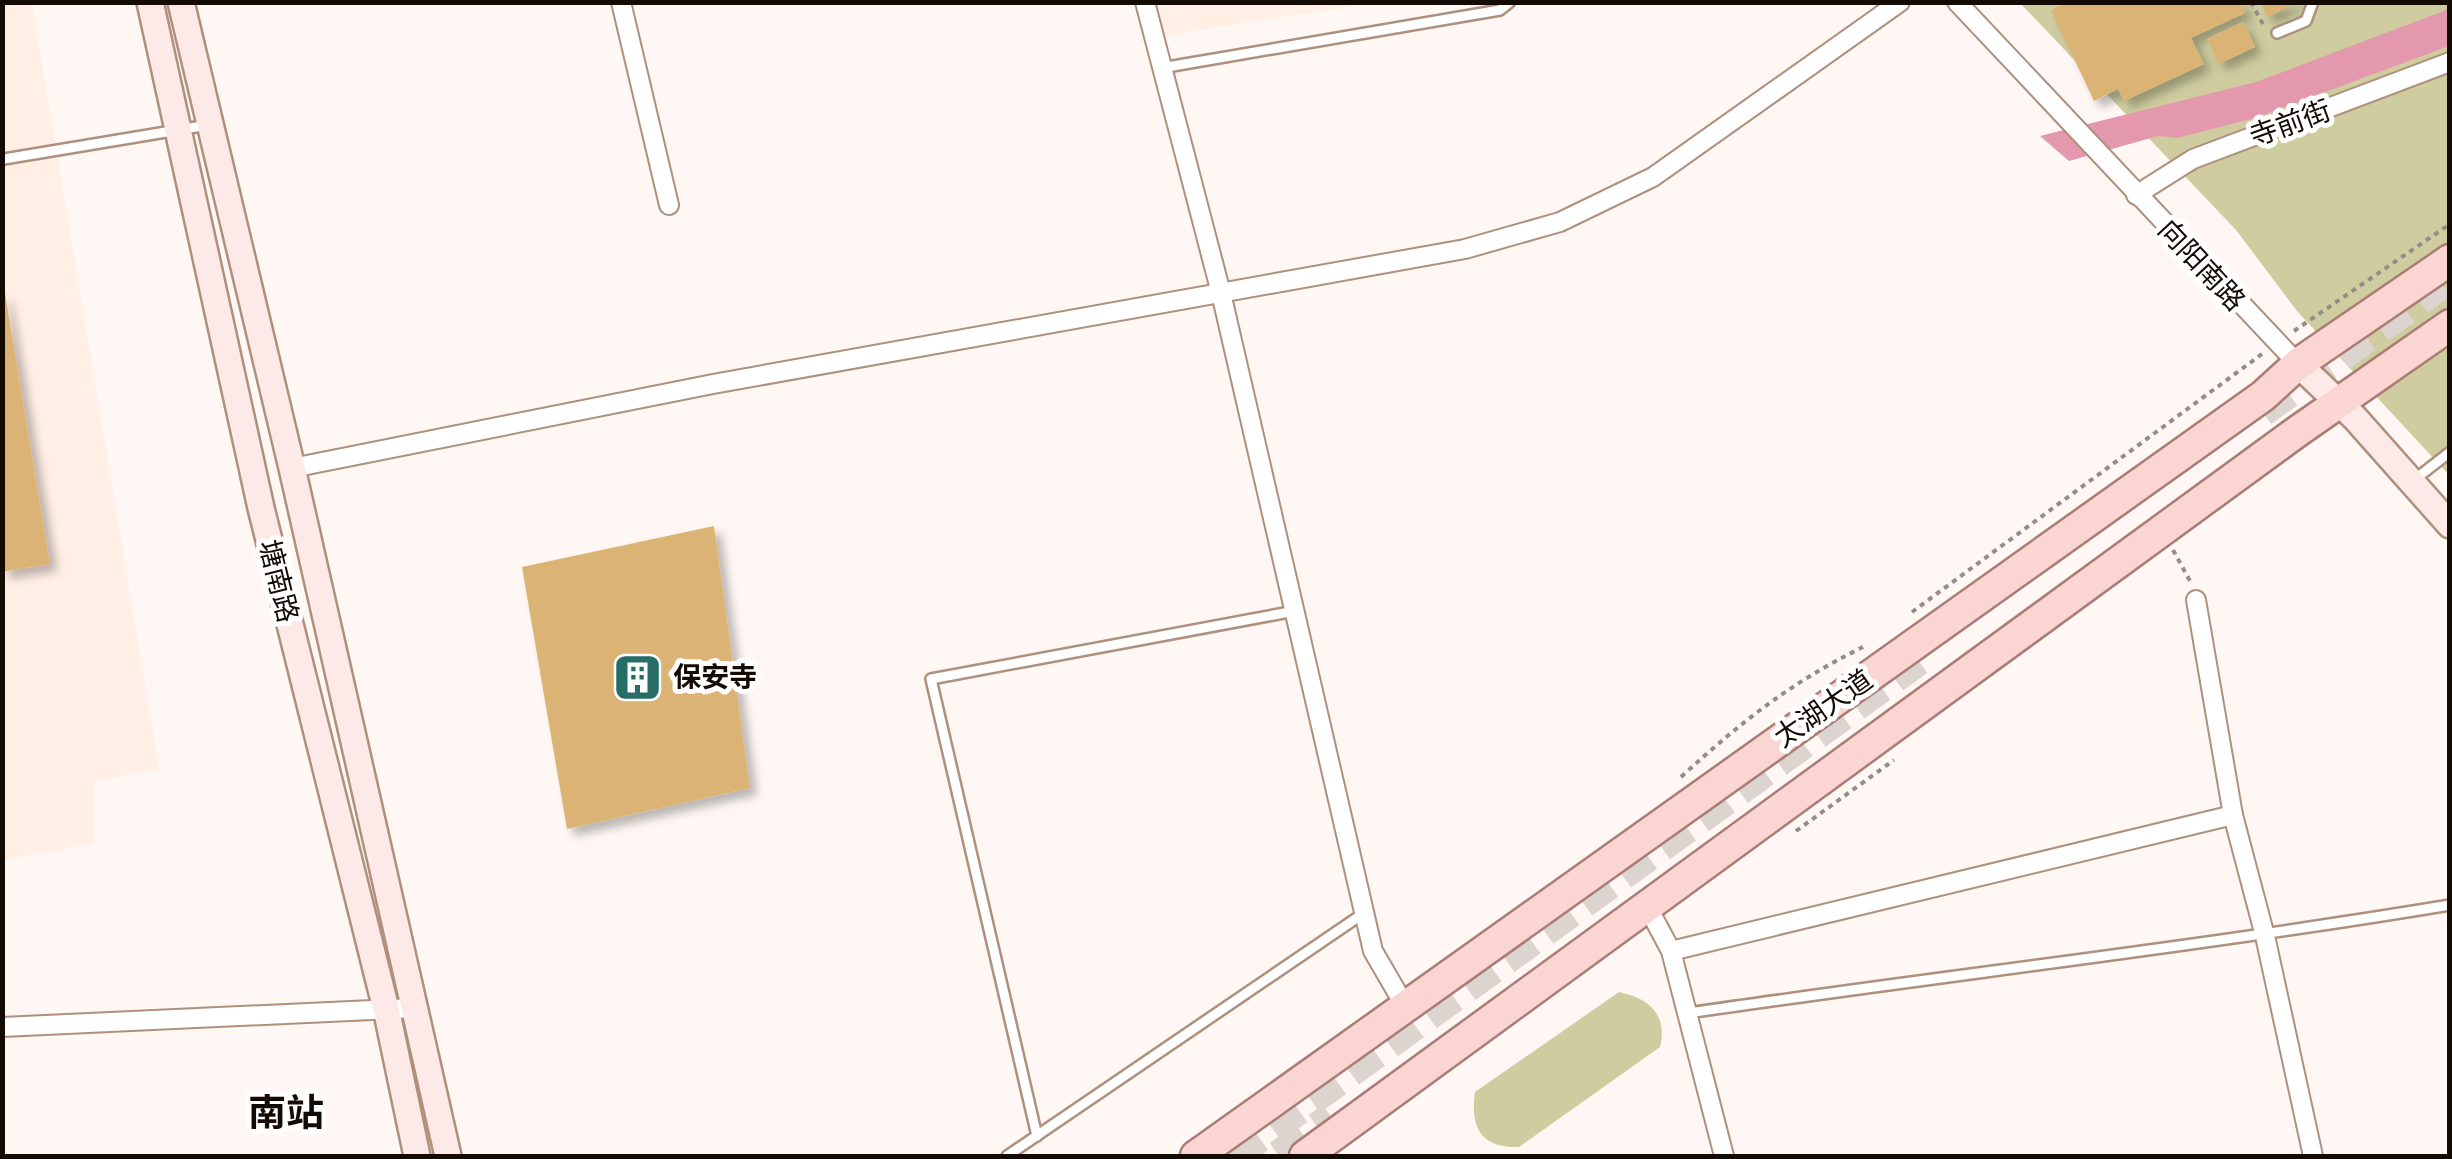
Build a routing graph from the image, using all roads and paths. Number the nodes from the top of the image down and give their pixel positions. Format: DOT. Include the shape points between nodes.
graph roads {
  1 [pos="150,2"];
  2 [pos="181,2"];
  3 [pos="622,2"];
  4 [pos="1145,2"];
  5 [pos="1510,2"];
  6 [pos="1900,2"];
  7 [pos="1957,2"];
  8 [pos="2251,2"];
  9 [pos="2313,2"];
  10 [pos="2277,33"];
  11 [pos="2450,62"];
  12 [pos="1161,68"];
  13 [pos="210,124"];
  14 [pos="181,131"];
  15 [pos="4,159"];
  16 [pos="2130,188"];
  17 [pos="670,204"];
  18 [pos="2450,224"];
  19 [pos="2450,260"];
  20 [pos="1221,293"];
  21 [pos="2450,326"];
  22 [pos="2288,354"];
  23 [pos="2336,403"];
  24 [pos="2450,452"];
  25 [pos="292,468"];
  26 [pos="2412,482"];
  27 [pos="2450,524"];
  28 [pos="2173,550"];
  29 [pos="2196,600"];
  30 [pos="1294,611"];
  31 [pos="2233,815"];
  32 [pos="2450,905"];
  33 [pos="1647,906"];
  34 [pos="1364,913"];
  35 [pos="2266,936"];
  36 [pos="1671,951"];
  37 [pos="1405,1006"];
  38 [pos="415,1008"];
  39 [pos="387,1013"];
  40 [pos="1688,1013"];
  41 [pos="2,1027"];
  42 [pos="1037,1136"];
  43 [pos="418,1156"];
  44 [pos="448,1156"];
  45 [pos="1007,1156"];
  46 [pos="1196,1156"];
  47 [pos="1304,1156"];
  48 [pos="1724,1156"];
  49 [pos="2313,1156"];
  1 -- 14 [label="main road, 塘南路"];
  2 -- 13 [label="main road, 塘南路"];
  3 -- 17 [label="street"];
  4 -- 12 [label="street"];
  5 -- 12 [label="lane" via="1500,10"];
  6 -- 20 [label="street" via="1653,177 1560,222 1465,249"];
  7 -- 16 [label="street, 向阳南路"];
  8 -- 10 [label="path" via="2260,24"];
  9 -- 10 [label="lane" via="2306,20"];
  11 -- 16 [label="street, 寺前街"];
  12 -- 20 [label="street"];
  13 -- 14 [label="lane"];
  13 -- 25 [label="main road, 塘南路"];
  14 -- 15 [label="lane"];
  14 -- 39 [label="main road, 塘南路" via="261,508"];
  16 -- 22 [label="street, 向阳南路"];
  18 -- 22 [label="path"];
  19 -- 22 [label="main road, 太湖大道"];
  20 -- 25 [label="street"];
  20 -- 30 [label="street"];
  21 -- 23 [label="main road, 太湖大道"];
  22 -- 23 [label="main road, 向阳南路"];
  22 -- 37 [label="main road, 太湖大道" via="2262,396"];
  23 -- 26 [label="main road, 向阳南路"];
  23 -- 33 [label="main road, 太湖大道"];
  24 -- 26 [label="lane"];
  25 -- 38 [label="main road, 塘南路"];
  26 -- 27 [label="main road, 向阳南路"];
  28 -- 29 [label="path"];
  29 -- 31 [label="street"];
  30 -- 34 [label="street"];
  30 -- 42 [label="lane" via="931,679"];
  31 -- 35 [label="street"];
  31 -- 36 [label="street"];
  32 -- 35 [label="lane"];
  33 -- 36 [label="street"];
  33 -- 47 [label="main road, 太湖大道"];
  34 -- 37 [label="street" via="1373,951"];
  34 -- 42 [label="lane"];
  35 -- 40 [label="lane"];
  35 -- 49 [label="street"];
  36 -- 40 [label="street"];
  37 -- 46 [label="main road, 太湖大道"];
  38 -- 39 [label="street"];
  38 -- 44 [label="main road, 塘南路"];
  39 -- 41 [label="street"];
  39 -- 43 [label="main road, 塘南路"];
  40 -- 48 [label="street"];
  42 -- 45 [label="lane"];
}
